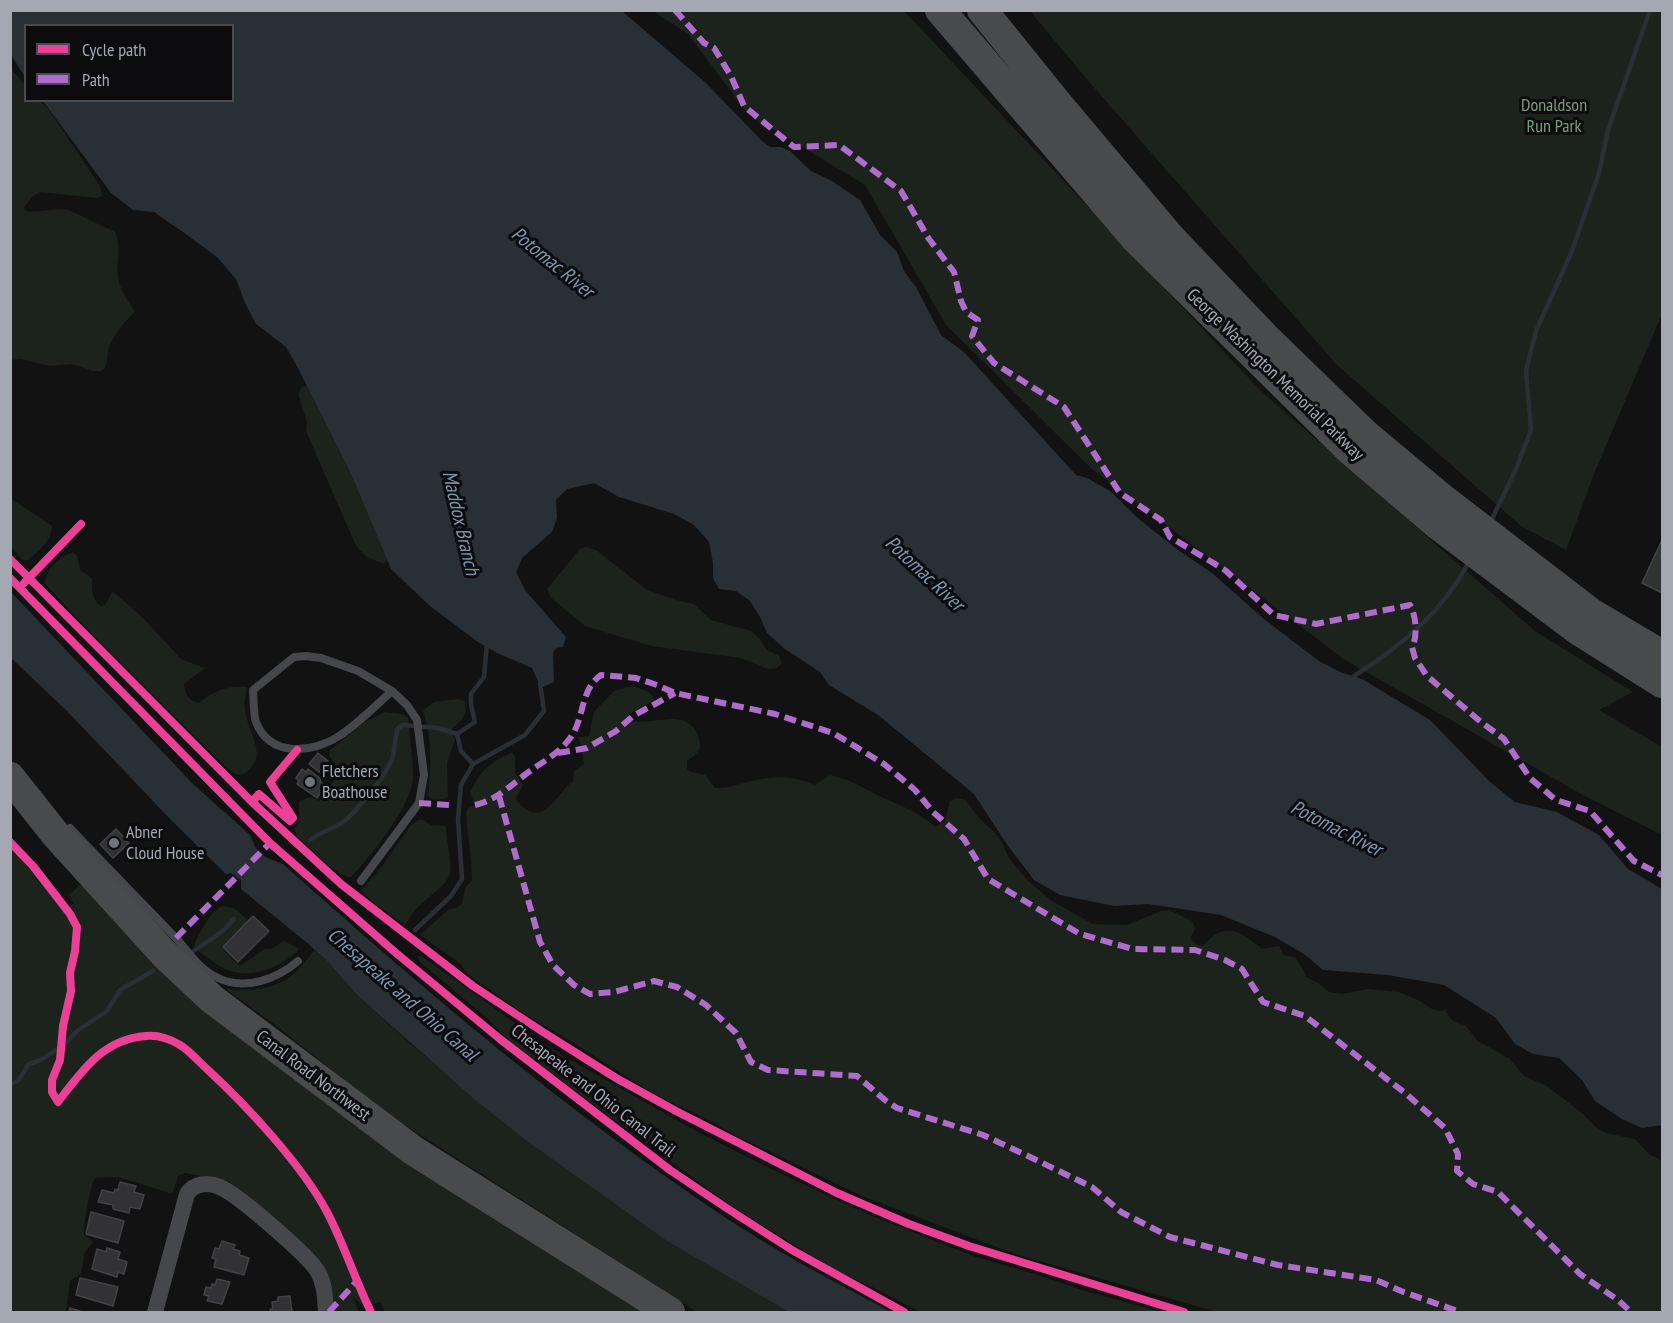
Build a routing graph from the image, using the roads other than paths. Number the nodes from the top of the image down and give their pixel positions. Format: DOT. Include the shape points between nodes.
graph roads {
  1 [pos="940,10"];
  2 [pos="981,10"];
  3 [pos="1358,442"];
  4 [pos="1662,676"];
  5 [pos="392,691"];
  6 [pos="15,783"];
  7 [pos="48,809"];
  8 [pos="66,824"];
  9 [pos="362,881"];
  10 [pos="298,961"];
  11 [pos="155,1312"];
  12 [pos="326,1312"];
  13 [pos="670,1312"];
  1 -- 3 [label="highway, George Washington Memorial Parkway" via="1135,238"];
  2 -- 3 [label="highway, George Washington Memorial Parkway" via="1169,236"];
  3 -- 4 [label="highway, George Washington Memorial Parkway" via="1444,500 1585,621"];
  5 -- 5 [label="lane" via="338,737 315,747 281,748 267,739 256,722 253,690 294,657 321,658 358,670"];
  5 -- 9 [label="lane" via="417,720 424,775 419,803"];
  6 -- 7 [label="lane"];
  6 -- 13 [label="highway, Canal Road Northwest" via="56,835 165,955 225,1009 414,1151"];
  8 -- 10 [label="lane" via="194,960 216,978 234,983 268,979"];
  11 -- 12 [label="street" via="187,1194 195,1186 207,1184 234,1195 309,1261 322,1280"];
}
